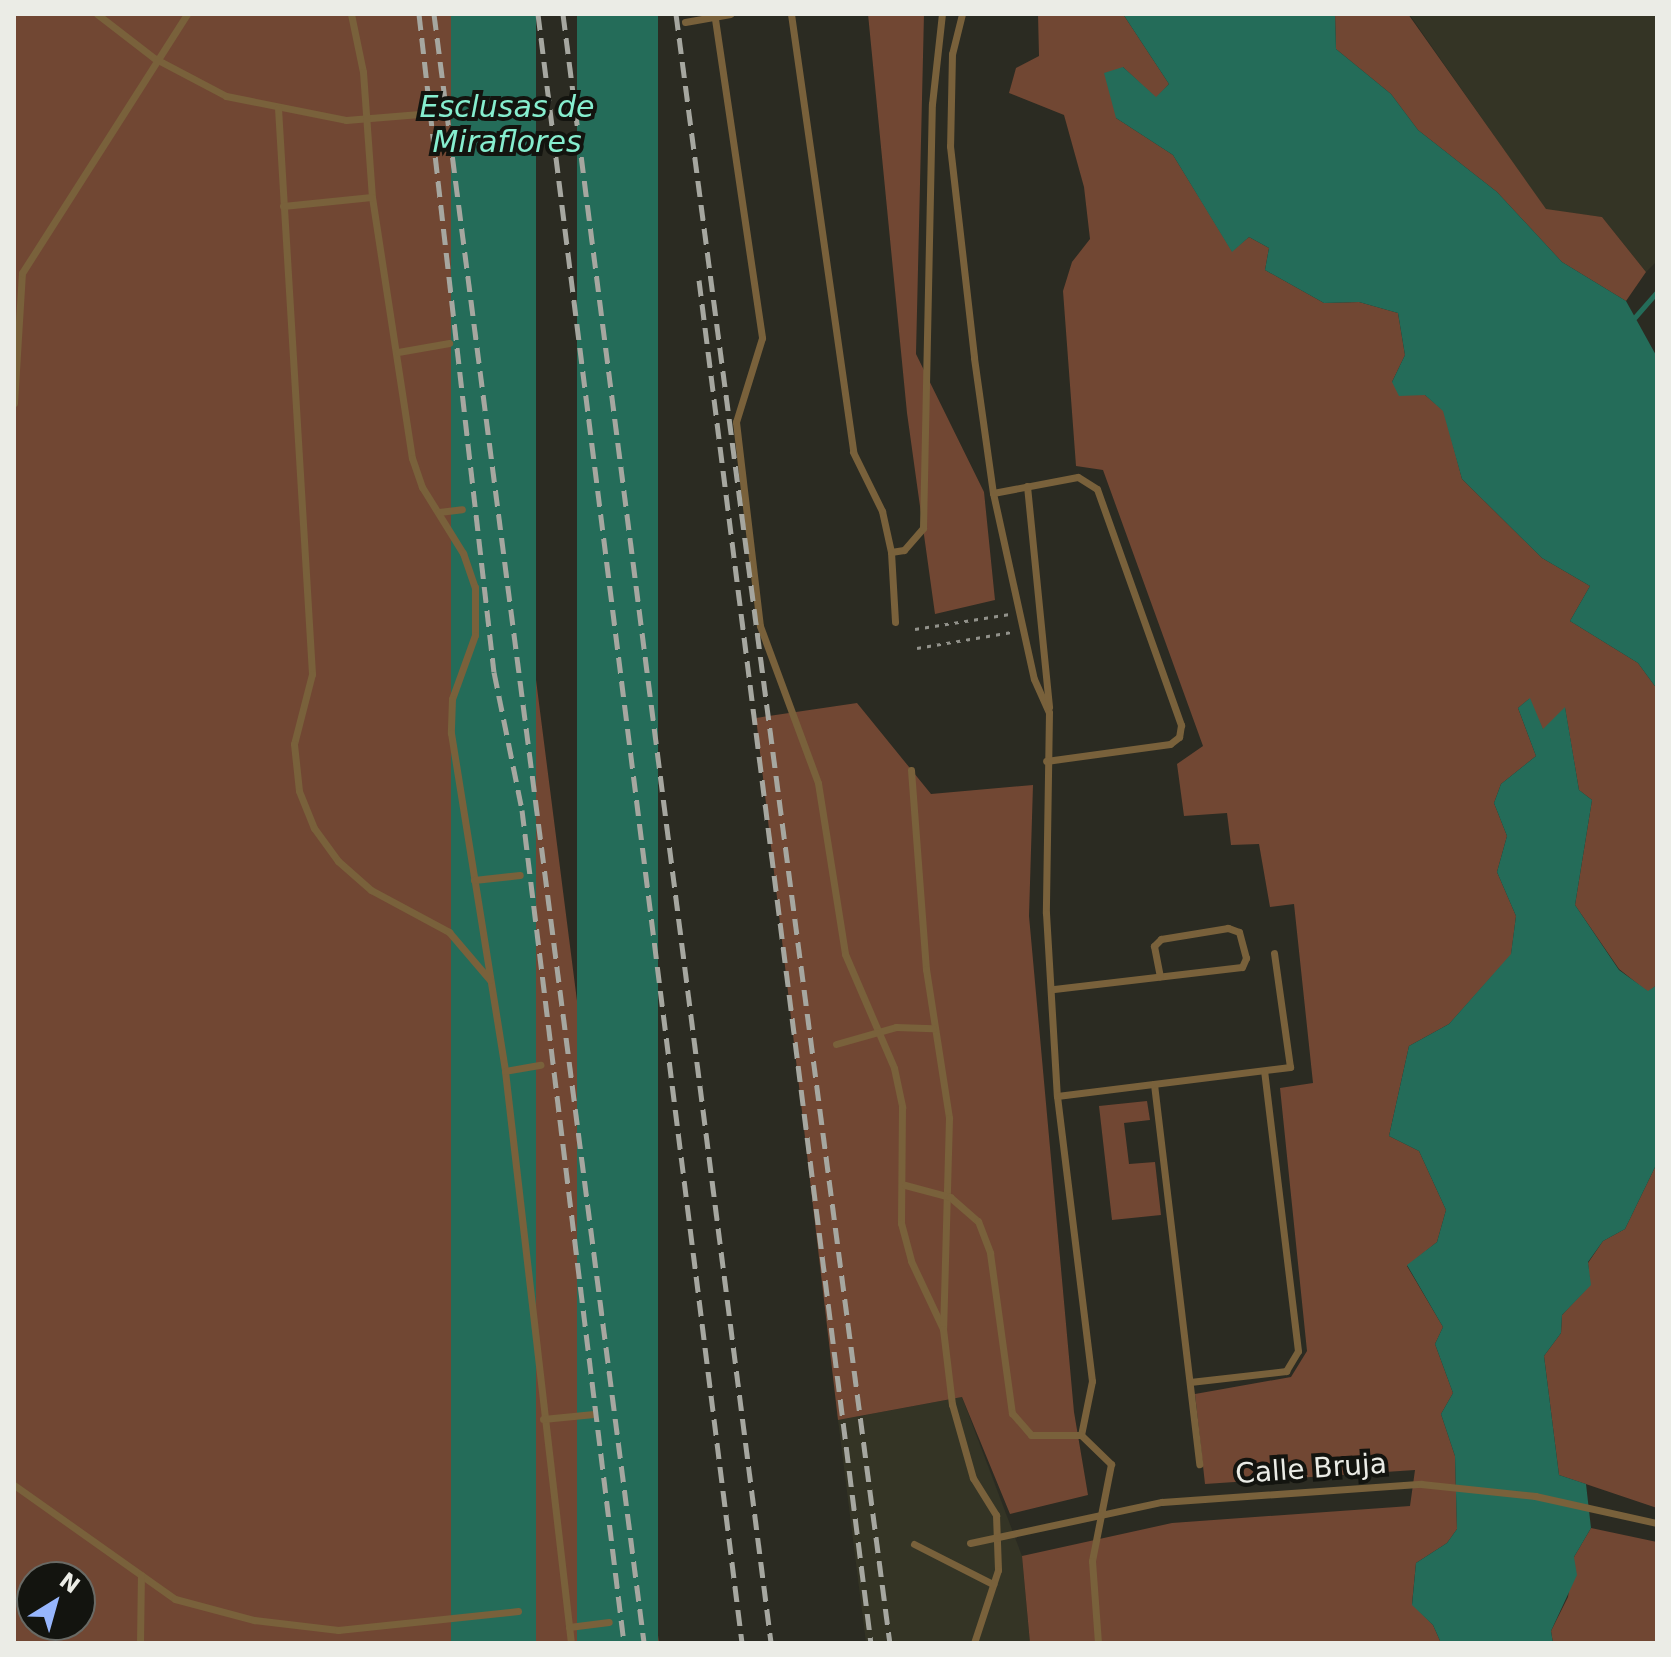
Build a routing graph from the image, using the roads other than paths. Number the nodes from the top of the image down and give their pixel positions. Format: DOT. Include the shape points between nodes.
graph roads {
  1 [pos="97,14"];
  2 [pos="187,14"];
  3 [pos="351,14"];
  4 [pos="730,14"];
  5 [pos="791,14"];
  6 [pos="942,14"];
  7 [pos="962,14"];
  8 [pos="715,19"];
  9 [pos="685,22"];
  10 [pos="154,58"];
  11 [pos="278,108"];
  12 [pos="420,114"];
  13 [pos="366,121"];
  14 [pos="372,197"];
  15 [pos="283,206"];
  16 [pos="449,343"];
  17 [pos="398,352"];
  18 [pos="14,403"];
  19 [pos="1027,486"];
  20 [pos="993,493"];
  21 [pos="462,509"];
  22 [pos="439,512"];
  23 [pos="891,552"];
  24 [pos="895,622"];
  25 [pos="1049,712"];
  26 [pos="1046,761"];
  27 [pos="911,770"];
  28 [pos="520,875"];
  29 [pos="474,880"];
  30 [pos="1274,953"];
  31 [pos="1160,976"];
  32 [pos="492,981"];
  33 [pos="1054,989"];
  34 [pos="933,1028"];
  35 [pos="878,1032"];
  36 [pos="836,1044"];
  37 [pos="540,1065"];
  38 [pos="505,1071"];
  39 [pos="1264,1071"];
  40 [pos="1154,1084"];
  41 [pos="1057,1096"];
  42 [pos="905,1185"];
  43 [pos="950,1197"];
  44 [pos="943,1329"];
  45 [pos="1190,1382"];
  46 [pos="594,1414"];
  47 [pos="543,1419"];
  48 [pos="1081,1435"];
  49 [pos="1199,1464"];
  50 [pos="14,1485"];
  51 [pos="1657,1523"];
  52 [pos="970,1543"];
  53 [pos="914,1544"];
  54 [pos="141,1575"];
  55 [pos="993,1584"];
  56 [pos="518,1611"];
  57 [pos="609,1622"];
  58 [pos="569,1627"];
  59 [pos="140,1643"];
  60 [pos="571,1643"];
  61 [pos="974,1643"];
  62 [pos="1098,1643"];
  1 -- 10 [label="lane"];
  2 -- 10 [label="lane"];
  3 -- 13 [label="lane"];
  4 -- 8 [label="lane"];
  5 -- 23 [label="lane" via="853,452 878,500"];
  6 -- 23 [label="lane" via="932,104 923,528 904,550"];
  7 -- 20 [label="lane" via="952,54 950,146"];
  8 -- 9 [label="lane"];
  8 -- 35 [label="lane" via="762,338 736,422 760,626 818,783 845,954"];
  10 -- 11 [label="lane" via="226,96"];
  10 -- 18 [label="lane" via="22,273"];
  11 -- 13 [label="lane"];
  11 -- 15 [label="lane"];
  12 -- 13 [label="lane"];
  13 -- 14 [label="lane"];
  14 -- 15 [label="lane"];
  14 -- 17 [label="lane"];
  15 -- 32 [label="lane" via="312,674 294,744 299,791 314,828 338,861 371,890 449,932"];
  16 -- 17 [label="lane"];
  17 -- 22 [label="lane" via="412,458"];
  19 -- 20 [label="lane"];
  19 -- 25 [label="lane"];
  19 -- 26 [label="lane" via="1078,477 1097,489 1181,725 1179,737 1170,744"];
  20 -- 25 [label="lane" via="1034,679"];
  21 -- 22 [label="lane"];
  22 -- 29 [label="lane" via="475,587 475,635 450,717"];
  23 -- 24 [label="lane"];
  25 -- 26 [label="lane"];
  26 -- 33 [label="lane" via="1046,913"];
  27 -- 34 [label="lane"];
  28 -- 29 [label="lane"];
  29 -- 32 [label="lane"];
  30 -- 39 [label="lane" via="1290,1067"];
  31 -- 31 [label="lane" via="1242,967 1246,958 1239,932 1228,928 1161,939 1154,946"];
  31 -- 33 [label="lane"];
  32 -- 38 [label="lane"];
  33 -- 41 [label="lane"];
  34 -- 35 [label="lane"];
  34 -- 43 [label="lane" via="949,1118"];
  35 -- 36 [label="lane"];
  35 -- 42 [label="lane" via="902,1107"];
  37 -- 38 [label="lane"];
  38 -- 47 [label="lane"];
  39 -- 40 [label="lane"];
  39 -- 45 [label="lane" via="1298,1351 1286,1371"];
  40 -- 41 [label="lane"];
  40 -- 45 [label="lane"];
  41 -- 48 [label="lane" via="1092,1381"];
  42 -- 43 [label="lane"];
  42 -- 44 [label="lane" via="901,1223 911,1261"];
  43 -- 44 [label="lane"];
  43 -- 48 [label="lane" via="978,1221 990,1253 1012,1413 1031,1435"];
  44 -- 55 [label="lane" via="952,1404 973,1478 996,1515"];
  45 -- 49 [label="lane"];
  46 -- 47 [label="lane"];
  47 -- 58 [label="lane"];
  48 -- 62 [label="lane" via="1111,1464 1092,1561"];
  50 -- 54 [label="lane"];
  51 -- 52 [label="lane, Calle Bruja, bridge" via="1535,1496 1421,1484 1162,1502"];
  53 -- 55 [label="lane"];
  54 -- 56 [label="lane" via="175,1599 254,1620 338,1630"];
  54 -- 59 [label="lane"];
  55 -- 61 [label="lane"];
  57 -- 58 [label="lane"];
  58 -- 60 [label="lane"];
}
